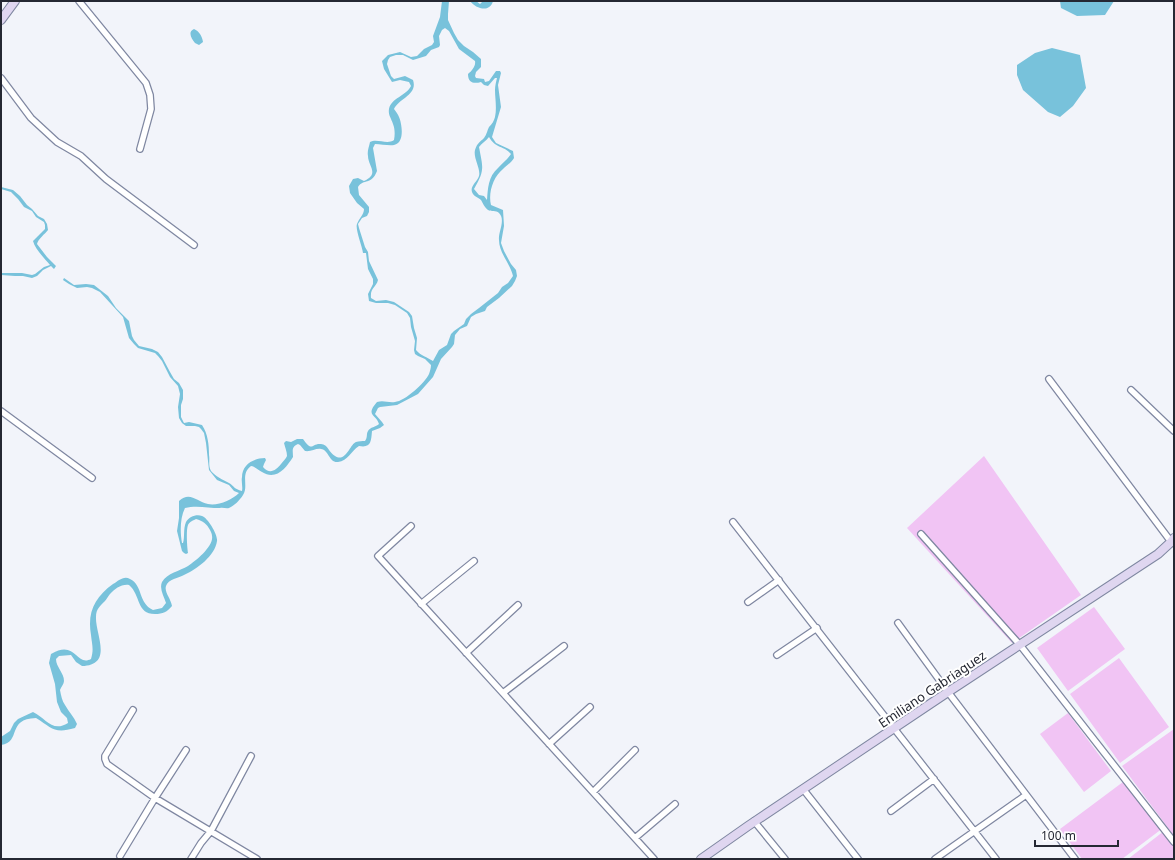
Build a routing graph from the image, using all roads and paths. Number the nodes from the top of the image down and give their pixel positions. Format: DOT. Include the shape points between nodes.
graph roads {
  1 [pos="15,1"];
  2 [pos="79,1"];
  3 [pos="1,20"];
  4 [pos="1,78"];
  5 [pos="140,149"];
  6 [pos="194,245"];
  7 [pos="1049,379"];
  8 [pos="1131,390"];
  9 [pos="1,411"];
  10 [pos="1174,431"];
  11 [pos="92,478"];
  12 [pos="733,522"];
  13 [pos="412,526"];
  14 [pos="921,534"];
  15 [pos="1173,541"];
  16 [pos="474,561"];
  17 [pos="779,580"];
  18 [pos="748,602"];
  19 [pos="421,604"];
  20 [pos="518,604"];
  21 [pos="898,623"];
  22 [pos="816,628"];
  23 [pos="1020,645"];
  24 [pos="564,646"];
  25 [pos="466,653"];
  26 [pos="777,655"];
  27 [pos="948,692"];
  28 [pos="503,694"];
  29 [pos="590,708"];
  30 [pos="133,710"];
  31 [pos="894,728"];
  32 [pos="549,744"];
  33 [pos="186,750"];
  34 [pos="635,750"];
  35 [pos="251,756"];
  36 [pos="934,779"];
  37 [pos="803,789"];
  38 [pos="593,792"];
  39 [pos="1026,795"];
  40 [pos="155,798"];
  41 [pos="675,804"];
  42 [pos="891,810"];
  43 [pos="754,821"];
  44 [pos="974,830"];
  45 [pos="211,831"];
  46 [pos="635,838"];
  47 [pos="1174,842"];
  48 [pos="120,856"];
  49 [pos="191,859"];
  50 [pos="257,859"];
  51 [pos="654,859"];
  52 [pos="701,859"];
  53 [pos="785,859"];
  54 [pos="858,859"];
  55 [pos="935,859"];
  56 [pos="996,859"];
  57 [pos="1075,859"];
  1 -- 3 [label="main road"];
  2 -- 5 [label="street" via="146,83 151,109"];
  4 -- 6 [label="street" via="31,118 57,142 81,156 106,179"];
  7 -- 15 [label="street"];
  8 -- 10 [label="street"];
  9 -- 11 [label="street"];
  12 -- 17 [label="street"];
  13 -- 19 [label="street" via="378,556"];
  14 -- 23 [label="street"];
  15 -- 23 [label="main road, Emiliano Gabriaguez" via="1158,554"];
  16 -- 19 [label="street"];
  17 -- 18 [label="street"];
  17 -- 22 [label="street"];
  19 -- 25 [label="street"];
  20 -- 25 [label="street"];
  21 -- 27 [label="street"];
  22 -- 26 [label="street"];
  22 -- 31 [label="street"];
  23 -- 27 [label="main road, Emiliano Gabriaguez"];
  23 -- 47 [label="street"];
  24 -- 28 [label="street"];
  25 -- 28 [label="street"];
  27 -- 31 [label="main road, Emiliano Gabriaguez"];
  27 -- 39 [label="street"];
  28 -- 32 [label="street"];
  29 -- 32 [label="street"];
  30 -- 40 [label="street" via="105,761 109,767"];
  31 -- 36 [label="street"];
  31 -- 37 [label="main road, Emiliano Gabriaguez"];
  32 -- 38 [label="street"];
  33 -- 40 [label="street"];
  34 -- 38 [label="street"];
  35 -- 45 [label="street"];
  36 -- 42 [label="street"];
  36 -- 44 [label="street"];
  37 -- 43 [label="main road, Emiliano Gabriaguez"];
  37 -- 54 [label="street"];
  38 -- 46 [label="street"];
  39 -- 44 [label="street"];
  39 -- 57 [label="street"];
  40 -- 45 [label="street"];
  40 -- 48 [label="street"];
  41 -- 46 [label="street"];
  43 -- 52 [label="main road, Emiliano Gabriaguez"];
  43 -- 53 [label="street"];
  44 -- 55 [label="street"];
  44 -- 56 [label="street"];
  45 -- 49 [label="street"];
  45 -- 50 [label="street"];
  46 -- 51 [label="street"];
}
